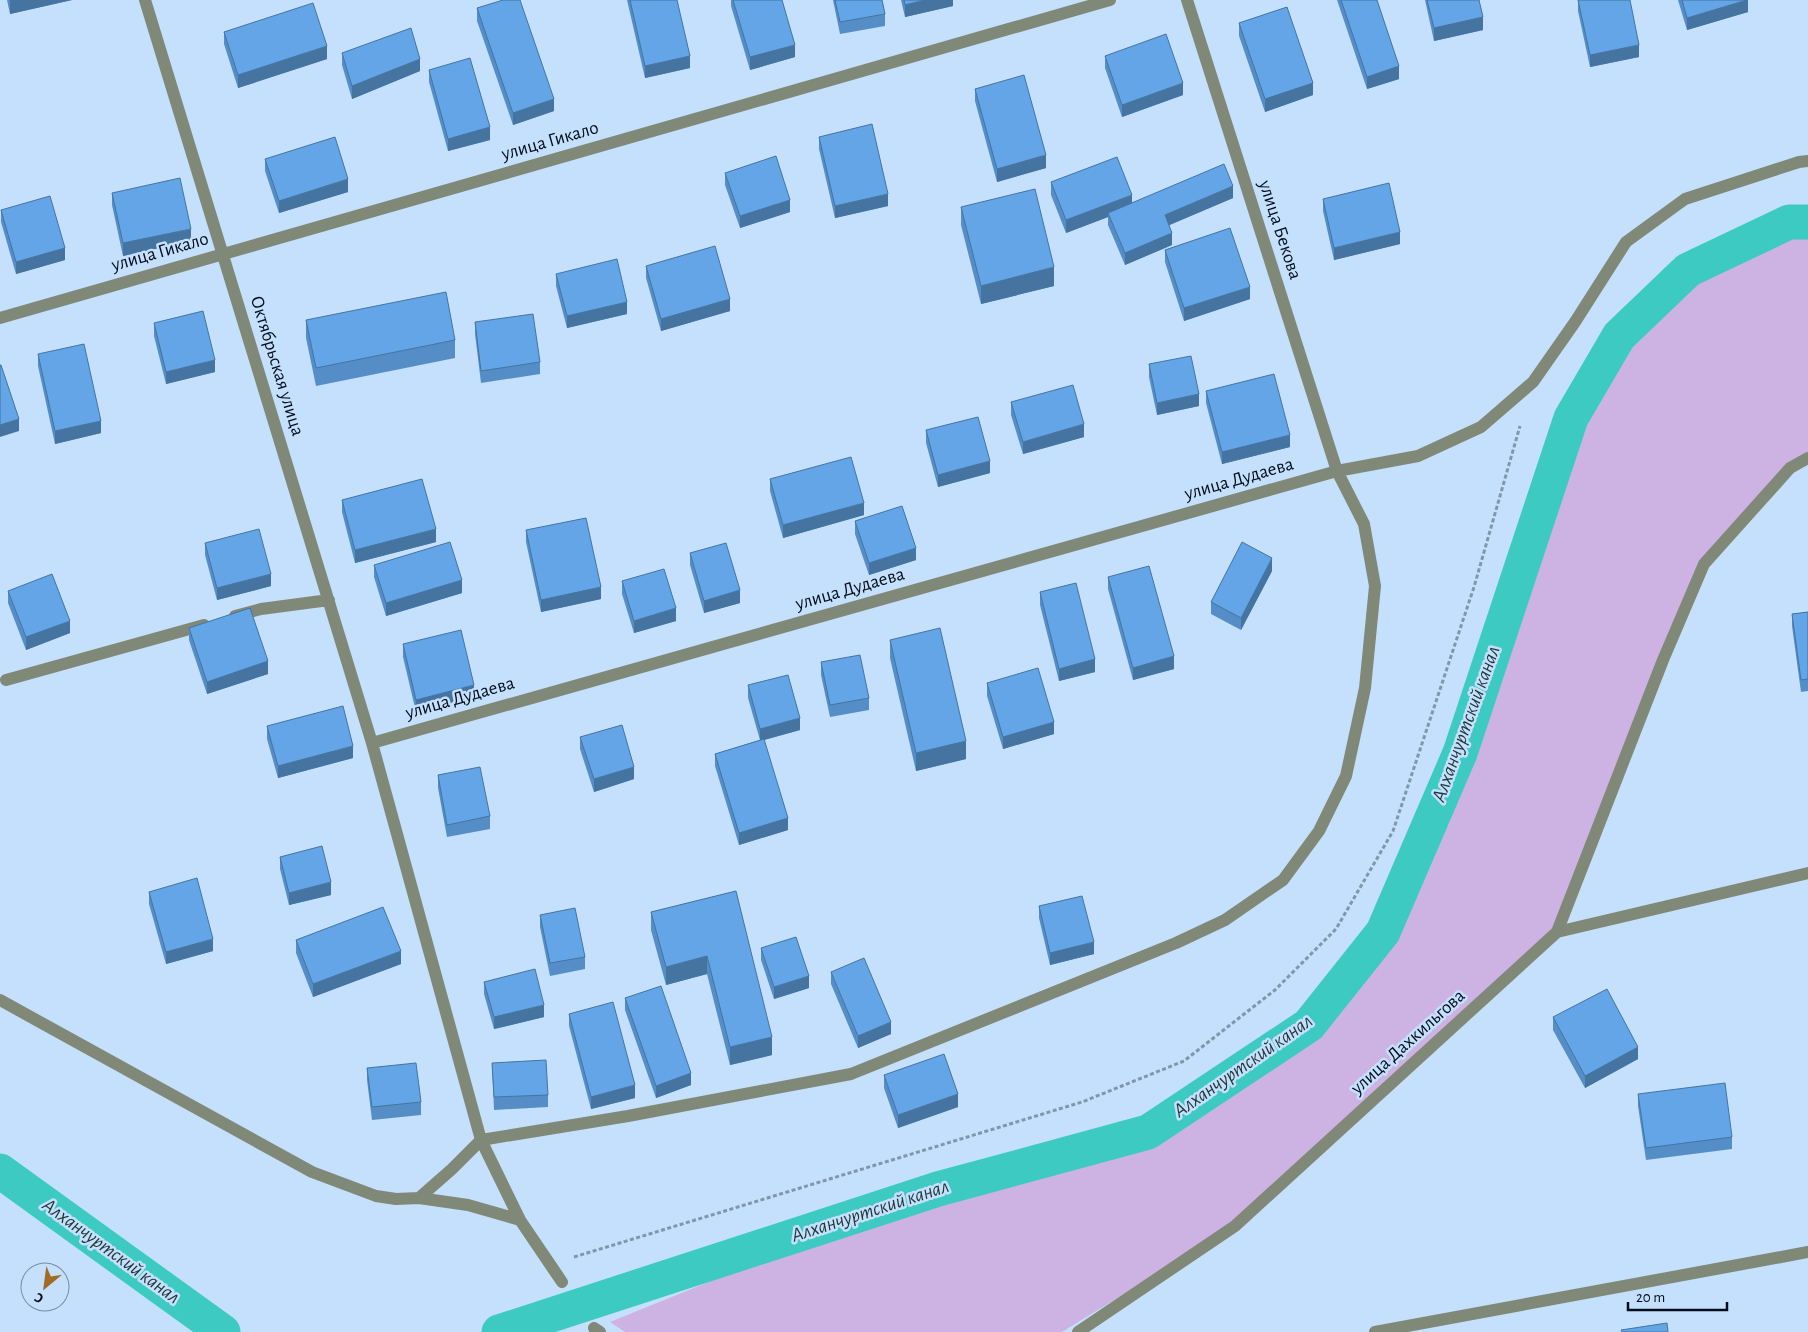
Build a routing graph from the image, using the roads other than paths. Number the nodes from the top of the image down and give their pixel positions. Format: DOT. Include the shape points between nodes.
graph roads {
  1 [pos="145,0"];
  2 [pos="1110,0"];
  3 [pos="1187,0"];
  4 [pos="1808,161"];
  5 [pos="223,253"];
  6 [pos="0,318"];
  7 [pos="1808,458"];
  8 [pos="1337,471"];
  9 [pos="329,600"];
  10 [pos="6,680"];
  11 [pos="372,742"];
  12 [pos="1808,873"];
  13 [pos="1557,932"];
  14 [pos="0,1000"];
  15 [pos="481,1140"];
  16 [pos="419,1198"];
  17 [pos="520,1220"];
  18 [pos="1808,1252"];
  19 [pos="562,1282"];
  20 [pos="1078,1332"];
  21 [pos="1375,1332"];
  1 -- 5 [label="street, Октябрьская улица"];
  2 -- 5 [label="street, улица Гикало"];
  3 -- 8 [label="street, улица Бекова"];
  4 -- 8 [label="street, улица Дудаева" via="1685,199 1626,242 1533,382 1482,427 1418,456"];
  5 -- 6 [label="street, улица Гикало"];
  5 -- 9 [label="street, Октябрьская улица"];
  7 -- 13 [label="street" via="1790,468 1704,564"];
  8 -- 11 [label="street, улица Дудаева"];
  8 -- 15 [label="street, улица Бекова" via="1364,524 1375,586 1365,688 1346,776 1319,831 1283,880 1225,920 1176,943 851,1074"];
  9 -- 10 [label="street" via="261,609"];
  9 -- 11 [label="street, Октябрьская улица"];
  11 -- 15 [label="street, Октябрьская улица"];
  12 -- 13 [label="street, улица Дахкильгова"];
  13 -- 20 [label="street, улица Дахкильгова" via="1235,1226"];
  14 -- 16 [label="street" via="312,1172 376,1196"];
  15 -- 16 [label="street"];
  15 -- 17 [label="street, Октябрьская улица"];
  16 -- 17 [label="street" via="468,1205"];
  17 -- 19 [label="street, Октябрьская улица"];
  18 -- 21 [label="street"];
}
